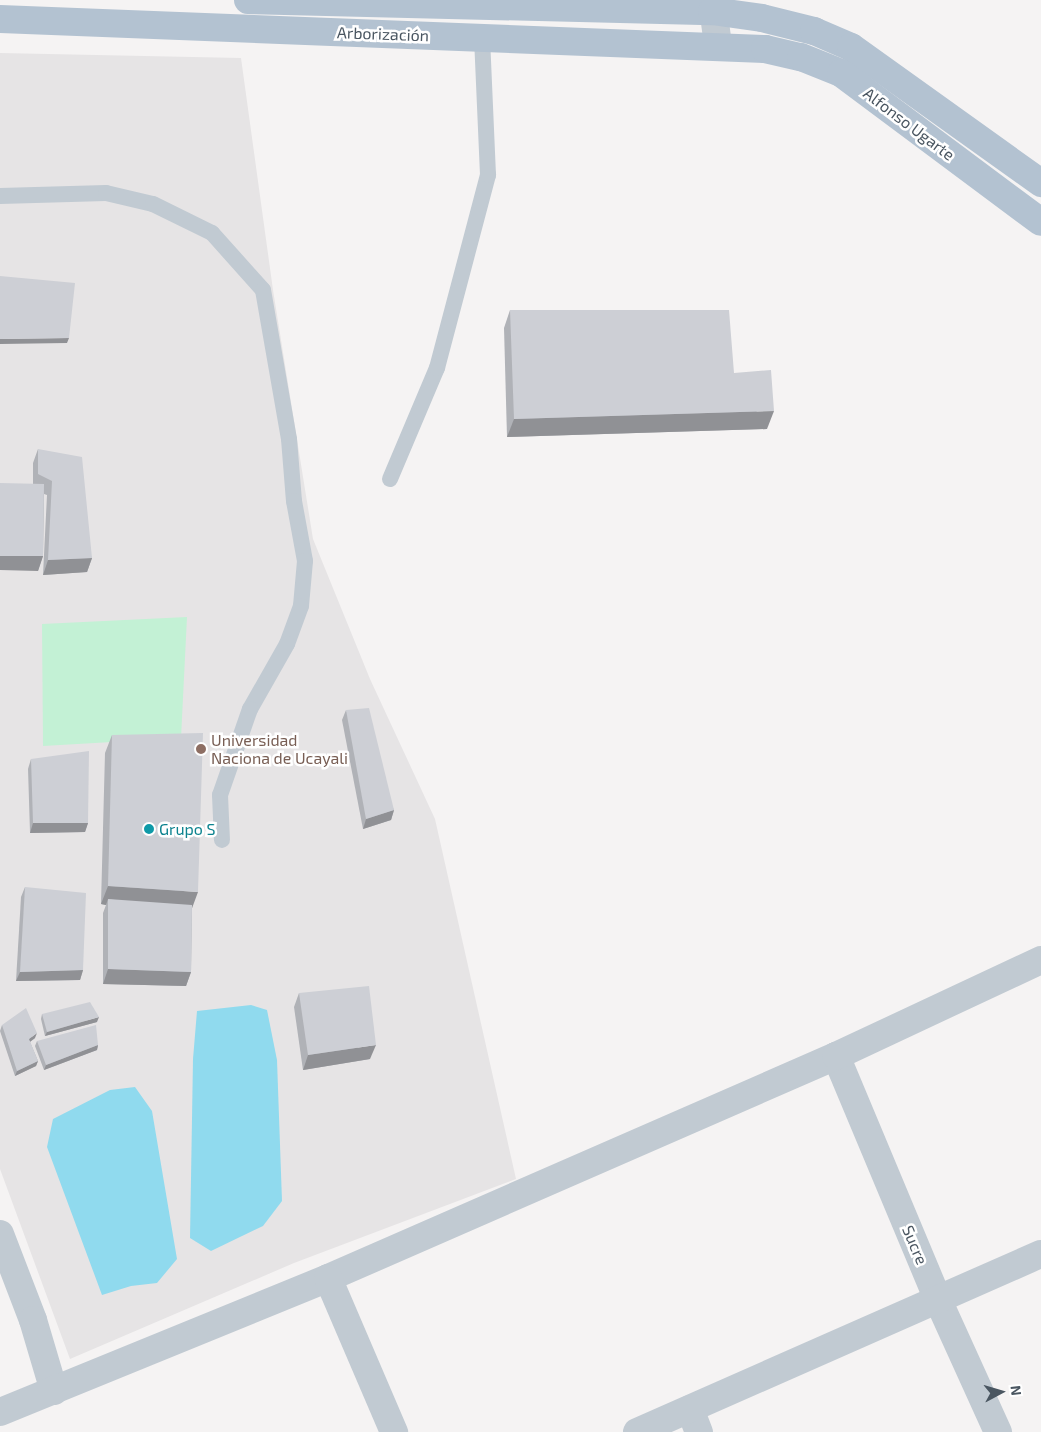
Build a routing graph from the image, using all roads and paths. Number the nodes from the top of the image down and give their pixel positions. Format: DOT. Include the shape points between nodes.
graph roads {
  1 [pos="248,0"];
  2 [pos="740,0"];
  3 [pos="463,4"];
  4 [pos="712,6"];
  5 [pos="762,18"];
  6 [pos="0,19"];
  7 [pos="482,38"];
  8 [pos="718,45"];
  9 [pos="765,49"];
  10 [pos="1041,183"];
  11 [pos="0,196"];
  12 [pos="1041,222"];
  13 [pos="390,479"];
  14 [pos="222,840"];
  15 [pos="1041,960"];
  16 [pos="836,1056"];
  17 [pos="0,1234"];
  18 [pos="1041,1254"];
  19 [pos="328,1278"];
  20 [pos="939,1302"];
  21 [pos="54,1391"];
  22 [pos="0,1412"];
  23 [pos="695,1420"];
  24 [pos="394,1432"];
  25 [pos="637,1432"];
  26 [pos="998,1432"];
  1 -- 3 [label="main road, Arborización"];
  2 -- 5 [label="lane"];
  3 -- 4 [label="main road, Arborización"];
  3 -- 7 [label="street"];
  4 -- 5 [label="main road, Arborización"];
  4 -- 8 [label="street"];
  5 -- 10 [label="main road, Alfonso Ugarte" via="814,32 851,47"];
  6 -- 7 [label="main road, Arborización"];
  7 -- 8 [label="main road, Arborización"];
  7 -- 13 [label="lane" via="488,175 436,368"];
  8 -- 9 [label="main road, Arborización"];
  9 -- 12 [label="main road, Alfonso Ugarte" via="800,57 841,73"];
  11 -- 14 [label="lane" via="106,193 153,204 212,233 263,290 289,439 294,502 304,561 302,597 287,644 250,709 220,795"];
  15 -- 16 [label="street"];
  16 -- 19 [label="street"];
  16 -- 20 [label="street, Sucre"];
  17 -- 21 [label="street" via="33,1320"];
  18 -- 20 [label="street"];
  19 -- 21 [label="street"];
  19 -- 24 [label="street"];
  20 -- 23 [label="street"];
  20 -- 26 [label="street, Sucre"];
  21 -- 22 [label="street"];
  23 -- 25 [label="street"];
}
